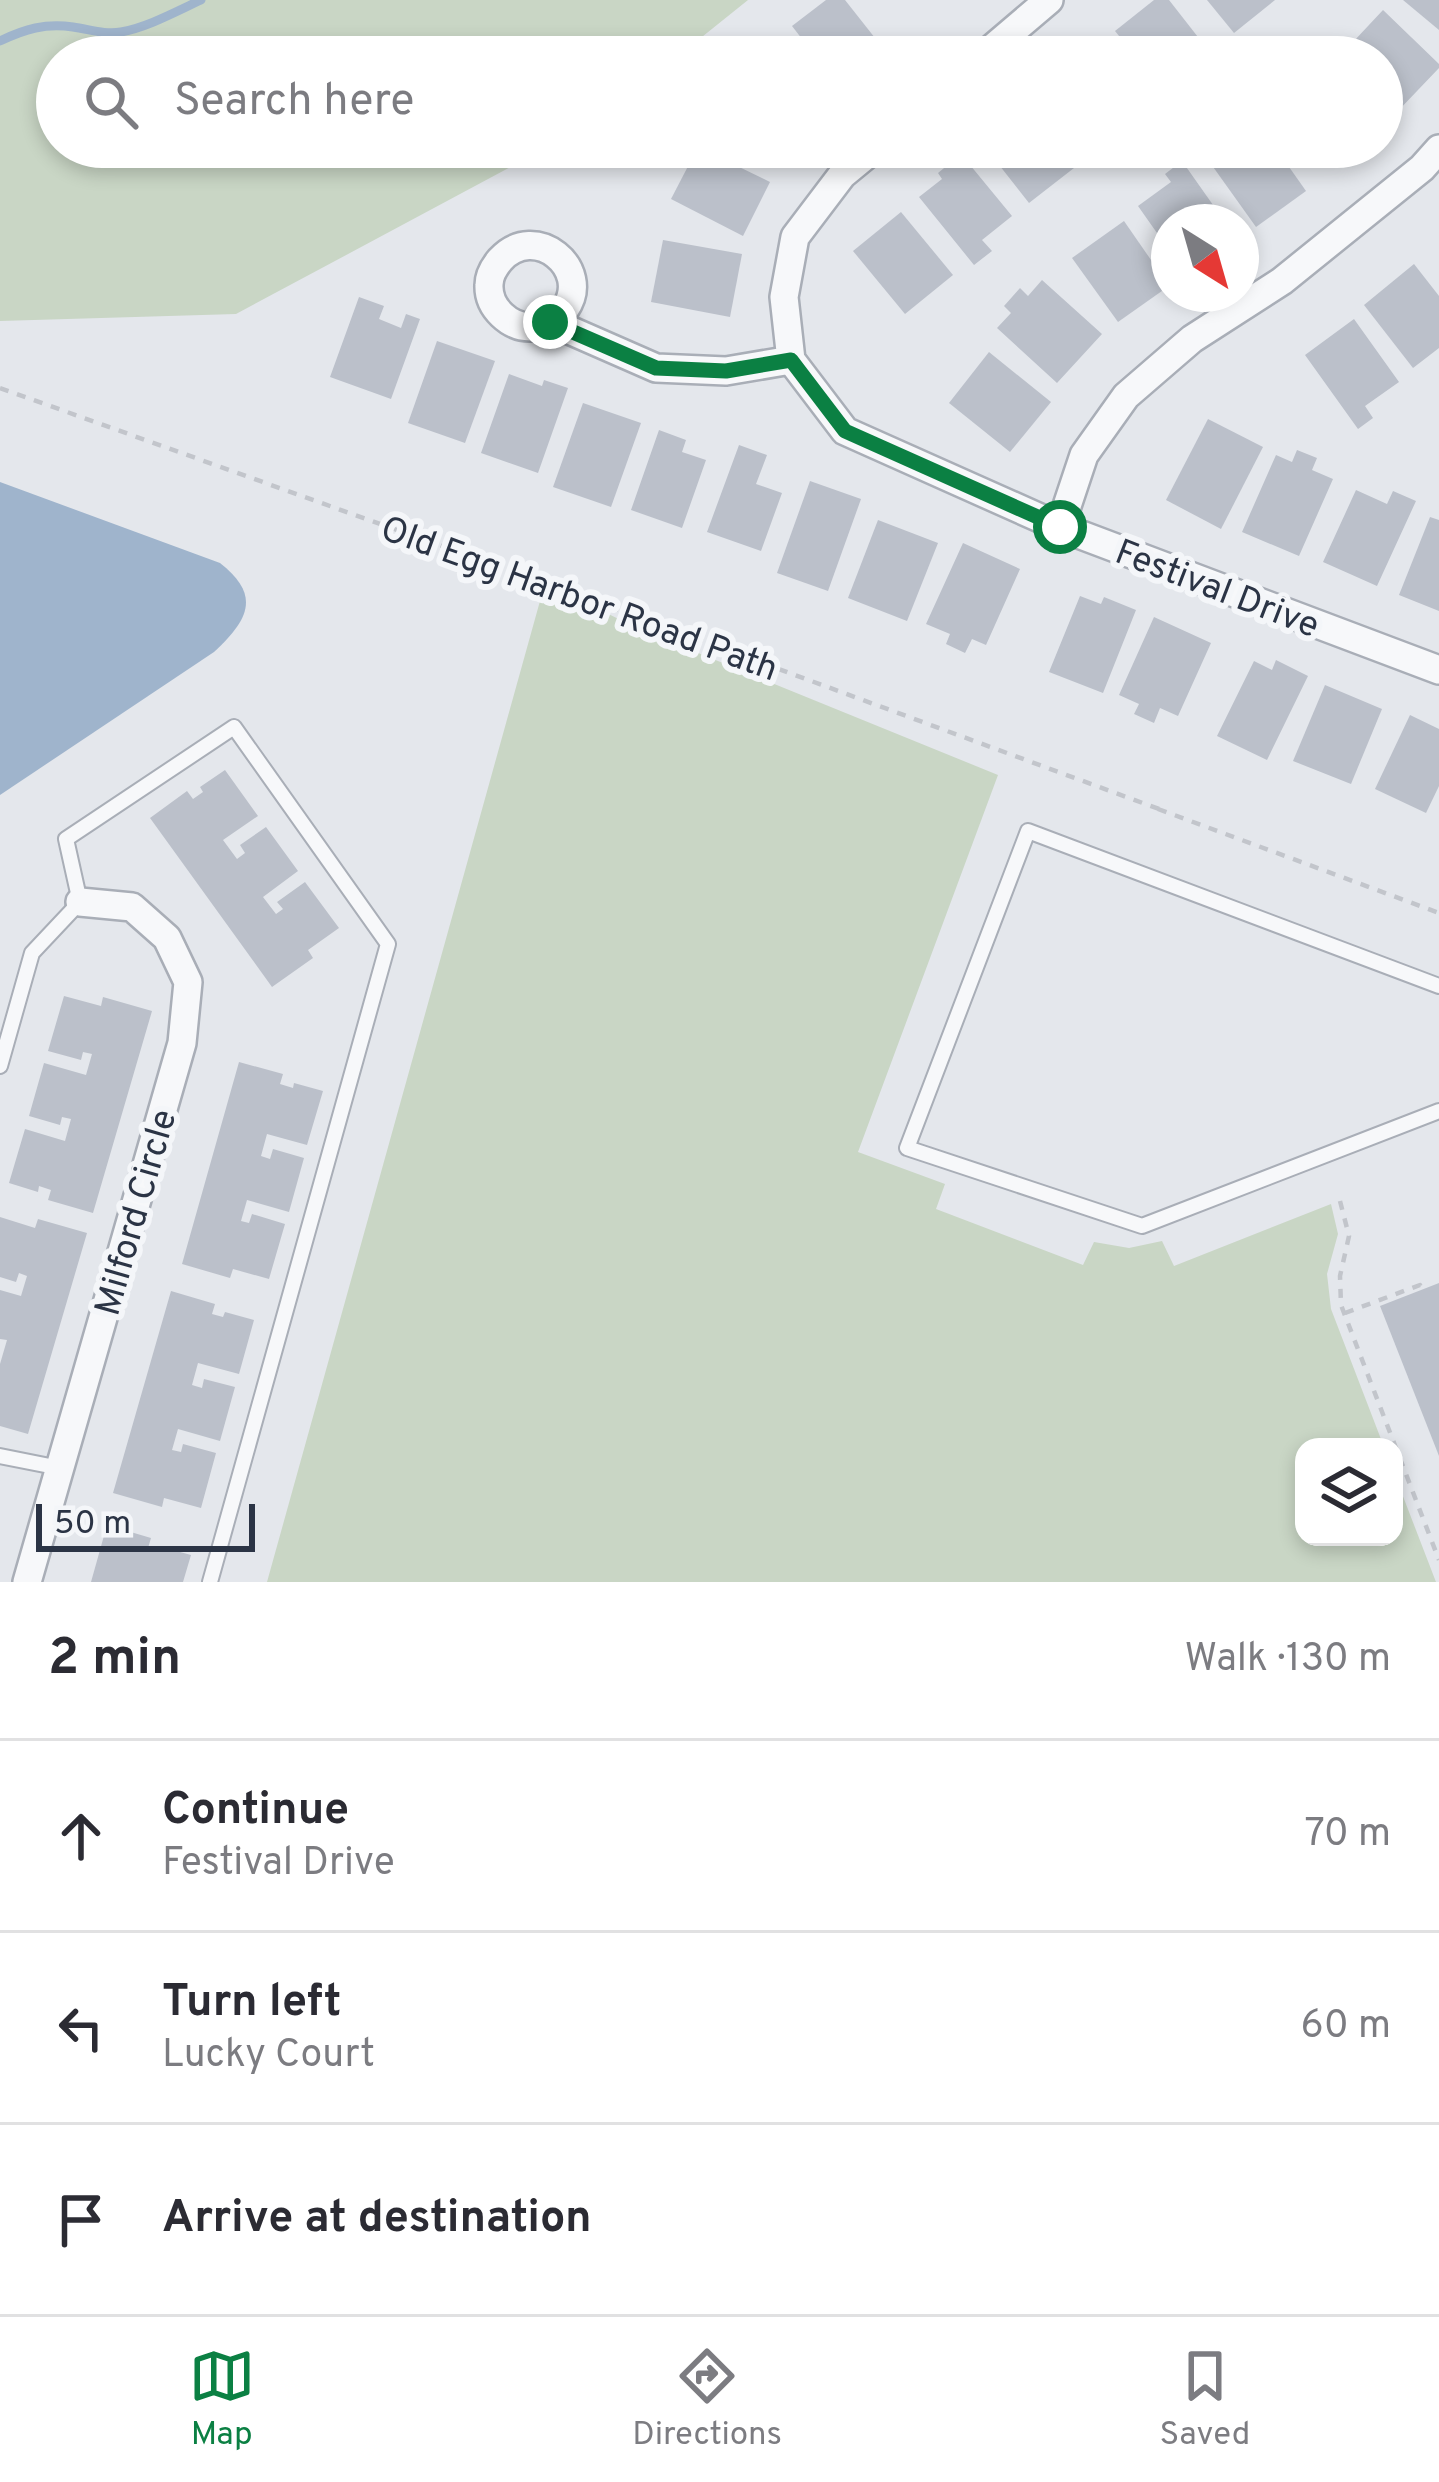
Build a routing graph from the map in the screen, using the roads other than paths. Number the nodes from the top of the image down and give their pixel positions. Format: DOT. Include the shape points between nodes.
graph roads {
  1 [pos="1049,0"];
  2 [pos="1007,36"];
  3 [pos="1439,149"];
  4 [pos="851,168"];
  5 [pos="550,322"];
  6 [pos="791,360"];
  7 [pos="1060,527"];
  8 [pos="1439,670"];
  9 [pos="80,902"];
  10 [pos="1439,986"];
  11 [pos="0,1066"];
  12 [pos="1439,1112"];
  13 [pos="0,1456"];
  14 [pos="60,1468"];
  15 [pos="27,1582"];
  16 [pos="210,1582"];
  1 -- 2 [label="street"];
  3 -- 7 [label="street" via="1282,281 1192,339 1126,396 1084,455"];
  4 -- 6 [label="street" via="795,237 784,297"];
  5 -- 6 [label="street" via="656,368 726,371"];
  6 -- 7 [label="street, Festival Drive" via="845,431"];
  7 -- 8 [label="street, Festival Drive"];
  9 -- 11 [label="lane" via="32,953"];
  9 -- 14 [label="street, Milford Circle" via="131,907 167,938 188,982 182,1043"];
  9 -- 16 [label="lane" via="66,838 234,727 388,944"];
  10 -- 12 [label="lane" via="1028,831 907,1148 1142,1226"];
  13 -- 14 [label="lane"];
  14 -- 15 [label="street, Milford Circle"];
}
